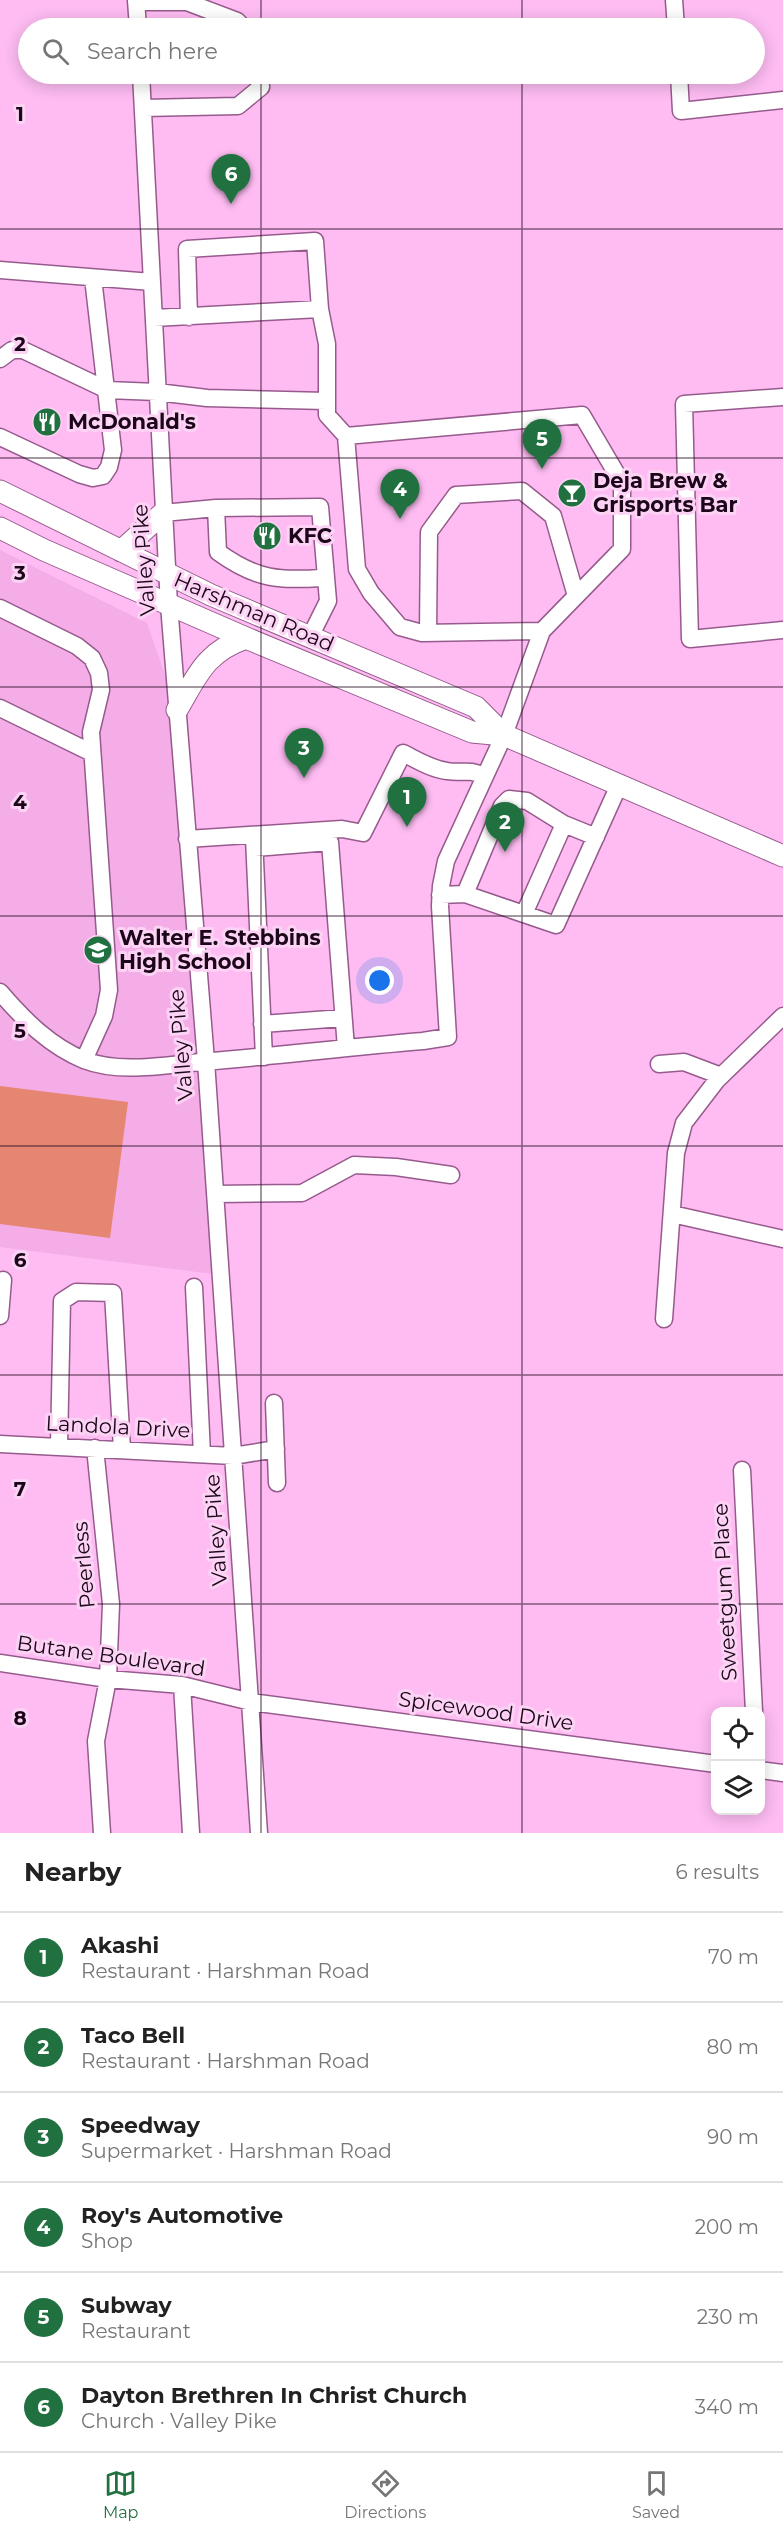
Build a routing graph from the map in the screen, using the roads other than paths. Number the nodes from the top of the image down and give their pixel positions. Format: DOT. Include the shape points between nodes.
graph roads {
  1 [pos="674,0"];
  2 [pos="136,1"];
  3 [pos="137,18"];
  4 [pos="229,18"];
  5 [pos="675,18"];
  6 [pos="142,84"];
  7 [pos="261,84"];
  8 [pos="680,84"];
  9 [pos="783,100"];
  10 [pos="143,108"];
  11 [pos="0,270"];
  12 [pos="93,278"];
  13 [pos="152,282"];
  14 [pos="320,309"];
  15 [pos="189,317"];
  16 [pos="154,318"];
  17 [pos="0,359"];
  18 [pos="106,390"];
  19 [pos="157,392"];
  20 [pos="783,397"];
  21 [pos="326,401"];
  22 [pos="346,436"];
  23 [pos="0,437"];
  24 [pos="0,491"];
  25 [pos="216,508"];
  26 [pos="163,513"];
  27 [pos="0,528"];
  28 [pos="121,551"];
  29 [pos="168,574"];
  30 [pos="326,579"];
  31 [pos="576,596"];
  32 [pos="169,605"];
  33 [pos="0,609"];
  34 [pos="783,630"];
  35 [pos="542,631"];
  36 [pos="428,633"];
  37 [pos="310,637"];
  38 [pos="246,639"];
  39 [pos="0,708"];
  40 [pos="177,710"];
  41 [pos="504,735"];
  42 [pos="92,753"];
  43 [pos="485,776"];
  44 [pos="619,785"];
  45 [pos="564,824"];
  46 [pos="596,837"];
  47 [pos="187,839"];
  48 [pos="254,841"];
  49 [pos="783,856"];
  50 [pos="465,894"];
  51 [pos="440,895"];
  52 [pos="524,914"];
  53 [pos="0,993"];
  54 [pos="783,1016"];
  55 [pos="343,1018"];
  56 [pos="262,1024"];
  57 [pos="346,1048"];
  58 [pos="264,1057"];
  59 [pos="84,1060"];
  60 [pos="206,1061"];
  61 [pos="658,1064"];
  62 [pos="721,1076"];
  63 [pos="451,1175"];
  64 [pos="215,1194"];
  65 [pos="672,1214"];
  66 [pos="783,1239"];
  67 [pos="3,1280"];
  68 [pos="194,1287"];
  69 [pos="0,1316"];
  70 [pos="664,1319"];
  71 [pos="274,1402"];
  72 [pos="0,1444"];
  73 [pos="59,1446"];
  74 [pos="95,1448"];
  75 [pos="122,1449"];
  76 [pos="276,1449"];
  77 [pos="202,1454"];
  78 [pos="233,1456"];
  79 [pos="742,1470"];
  80 [pos="277,1483"];
  81 [pos="0,1663"];
  82 [pos="108,1679"];
  83 [pos="182,1685"];
  84 [pos="251,1702"];
  85 [pos="754,1707"];
  86 [pos="711,1763"];
  87 [pos="765,1771"];
  88 [pos="783,1773"];
  89 [pos="102,1833"];
  90 [pos="190,1833"];
  91 [pos="259,1833"];
  1 -- 5 [label="street"];
  2 -- 3 [label="street"];
  2 -- 4 [label="street" via="187,2"];
  6 -- 10 [label="street, Valley Pike"];
  7 -- 10 [label="street" via="238,106"];
  8 -- 9 [label="street" via="681,111"];
  10 -- 13 [label="street, Valley Pike"];
  11 -- 12 [label="street"];
  12 -- 13 [label="street"];
  12 -- 18 [label="street"];
  13 -- 16 [label="street, Valley Pike"];
  14 -- 15 [label="street"];
  14 -- 15 [label="street" via="315,241 187,249"];
  14 -- 21 [label="street" via="327,344"];
  15 -- 16 [label="street"];
  16 -- 19 [label="street, Valley Pike"];
  17 -- 18 [label="street" via="12,350 23,350"];
  18 -- 19 [label="street"];
  18 -- 23 [label="street" via="113,450 103,476 79,474"];
  19 -- 21 [label="street" via="207,398"];
  19 -- 26 [label="street, Valley Pike"];
  20 -- 34 [label="street" via="684,404 690,639"];
  21 -- 22 [label="street" via="327,415"];
  22 -- 31 [label="street" via="582,415 622,483 622,549"];
  22 -- 36 [label="street" via="357,569 370,593 400,627"];
  24 -- 28 [label="main road, Harshman Road"];
  25 -- 26 [label="street"];
  25 -- 30 [label="street" via="218,552 239,567 266,577"];
  25 -- 30 [label="street" via="320,507"];
  26 -- 28 [label="main road"];
  26 -- 29 [label="street, Valley Pike"];
  27 -- 32 [label="main road, Harshman Road"];
  28 -- 29 [label="main road, Harshman Road"];
  29 -- 32 [label="street, Valley Pike"];
  29 -- 37 [label="main road, Harshman Road"];
  30 -- 37 [label="street" via="328,601"];
  31 -- 35 [label="street"];
  31 -- 36 [label="street" via="553,516 522,490 456,495 429,532"];
  32 -- 38 [label="main road, Harshman Road"];
  32 -- 40 [label="street, Valley Pike"];
  33 -- 42 [label="street" via="77,646 92,658 101,690 91,732"];
  35 -- 36 [label="street"];
  35 -- 41 [label="street"];
  37 -- 41 [label="main road, Harshman Road" via="476,707"];
  38 -- 40 [label="main road" via="230,644 204,663"];
  38 -- 41 [label="main road, Harshman Road" via="472,732"];
  39 -- 42 [label="street"];
  40 -- 47 [label="street, Valley Pike"];
  41 -- 43 [label="street"];
  41 -- 44 [label="main road, Harshman Road"];
  42 -- 59 [label="street" via="109,990 104,1016"];
  43 -- 48 [label="street" via="467,770 448,772 403,753 363,833 348,829"];
  43 -- 51 [label="street" via="447,861"];
  44 -- 46 [label="street"];
  44 -- 49 [label="main road, Harshman Road"];
  45 -- 46 [label="street"];
  45 -- 50 [label="street" via="527,801 509,799 502,806"];
  45 -- 52 [label="street"];
  46 -- 52 [label="street" via="556,925"];
  47 -- 48 [label="street"];
  47 -- 60 [label="street, Valley Pike"];
  48 -- 55 [label="street" via="330,842"];
  48 -- 56 [label="street"];
  50 -- 51 [label="street"];
  50 -- 52 [label="street"];
  51 -- 57 [label="street" via="448,1037"];
  53 -- 59 [label="street" via="35,1030"];
  54 -- 62 [label="street"];
  55 -- 56 [label="street"];
  55 -- 57 [label="street"];
  56 -- 58 [label="street"];
  57 -- 58 [label="street"];
  58 -- 60 [label="street"];
  59 -- 60 [label="street" via="124,1067"];
  60 -- 64 [label="street, Valley Pike"];
  61 -- 62 [label="street" via="684,1062"];
  62 -- 65 [label="street" via="684,1123 676,1153"];
  63 -- 64 [label="street" via="354,1165 302,1193"];
  64 -- 78 [label="street, Valley Pike"];
  65 -- 66 [label="street"];
  65 -- 70 [label="street"];
  67 -- 69 [label="street"];
  68 -- 77 [label="street"];
  71 -- 76 [label="street"];
  72 -- 73 [label="street, Landola Drive"];
  73 -- 74 [label="street, Landola Drive"];
  73 -- 75 [label="street" via="62,1301 76,1292 113,1293"];
  74 -- 75 [label="street, Landola Drive"];
  74 -- 82 [label="street, Peerless" via="111,1604"];
  75 -- 77 [label="street, Landola Drive"];
  76 -- 78 [label="street, Landola Drive"];
  76 -- 80 [label="street"];
  77 -- 78 [label="street, Landola Drive"];
  78 -- 84 [label="street, Valley Pike"];
  79 -- 85 [label="street, Sweetgum Place"];
  81 -- 82 [label="street, Butane Boulevard"];
  82 -- 83 [label="street, Butane Boulevard"];
  82 -- 89 [label="street, Peerless" via="96,1741"];
  83 -- 84 [label="street, Butane Boulevard"];
  83 -- 90 [label="street"];
  84 -- 86 [label="street, Spicewood Drive"];
  84 -- 91 [label="street, Valley Pike"];
  87 -- 88 [label="street"];
}
